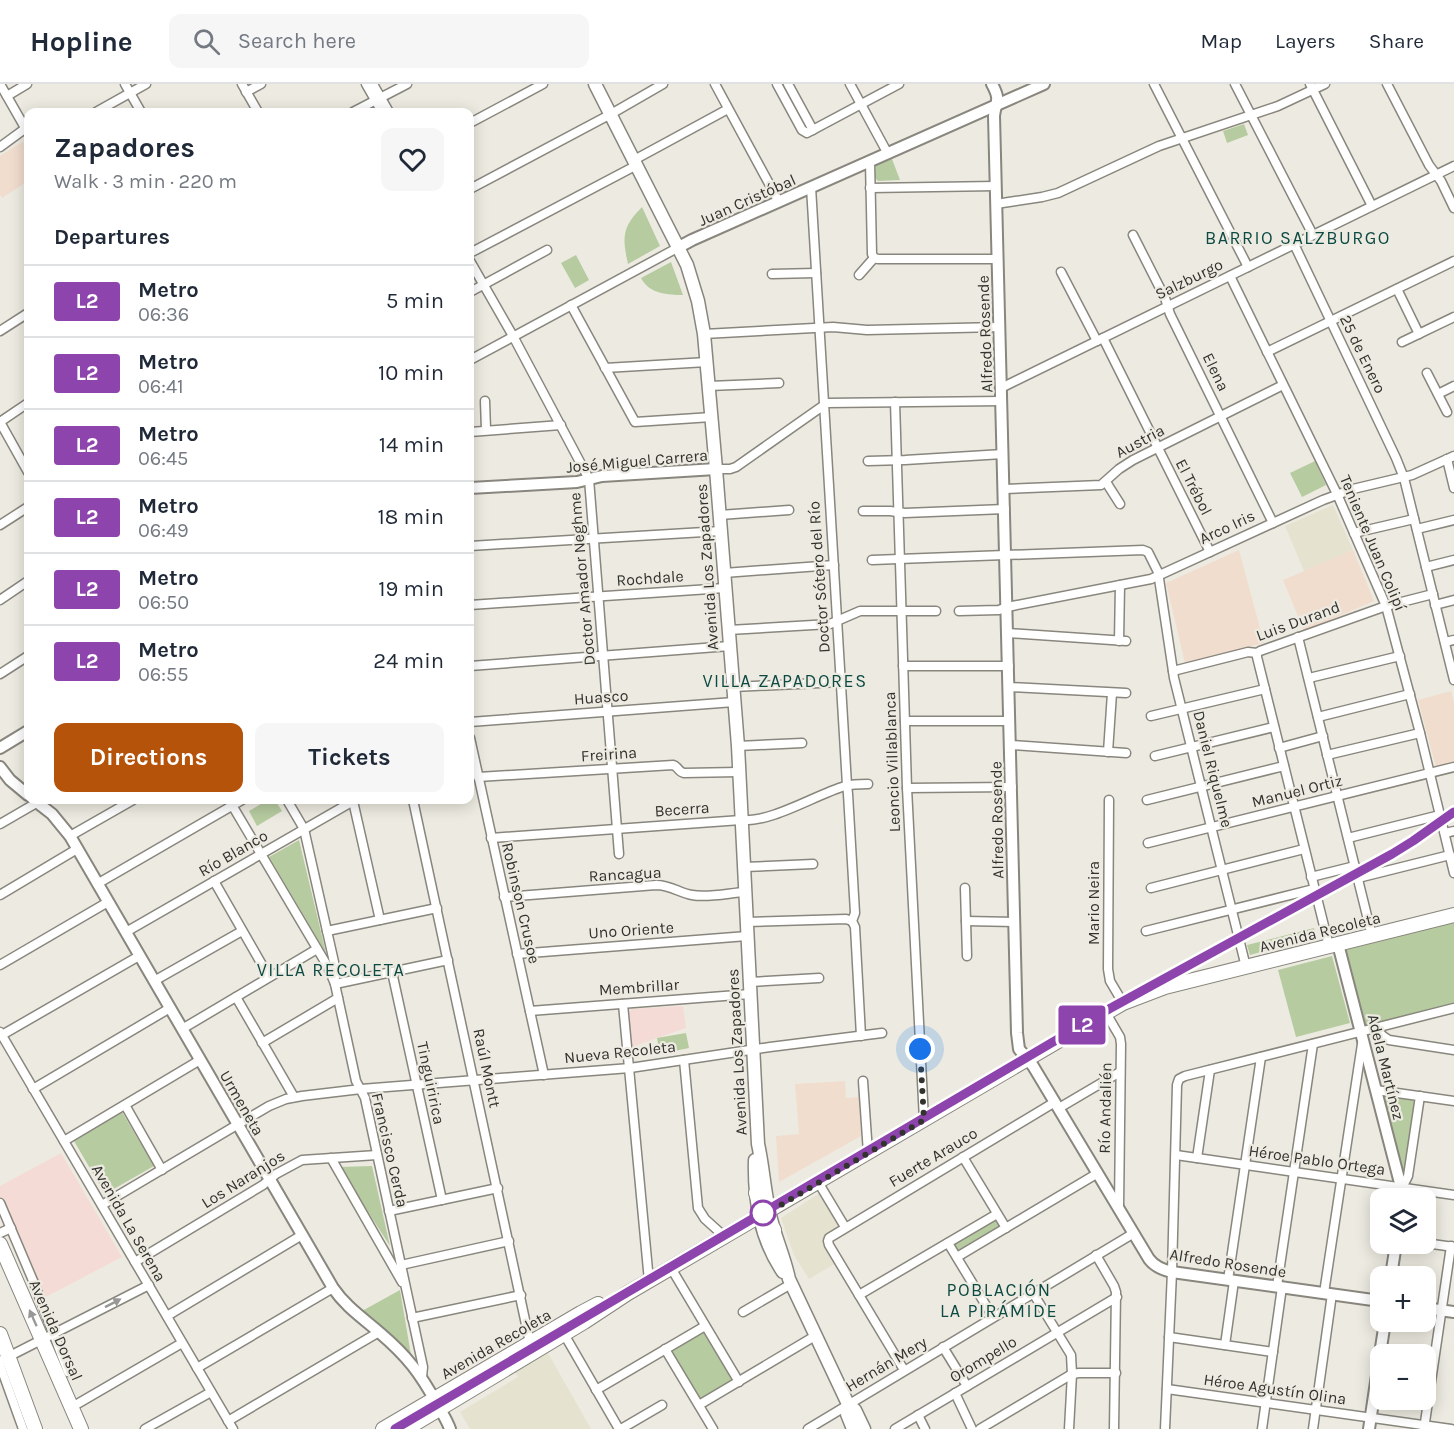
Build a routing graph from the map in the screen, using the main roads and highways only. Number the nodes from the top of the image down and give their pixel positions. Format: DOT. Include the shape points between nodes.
graph roads {
  1 [pos="595,84"];
  2 [pos="1454,915"];
  3 [pos="758,1144"];
  4 [pos="756,1193"];
  5 [pos="764,1214"];
  6 [pos="774,1230"];
  7 [pos="0,1244"];
  8 [pos="790,1281"];
  9 [pos="628,1293"];
  10 [pos="0,1334"];
  11 [pos="3,1361"];
  12 [pos="437,1404"];
  13 [pos="848,1404"];
  14 [pos="35,1429"];
  15 [pos="81,1429"];
  16 [pos="383,1429"];
  17 [pos="406,1429"];
  18 [pos="854,1429"];
  19 [pos="864,1429"];
  1 -- 3 [label="main road, Avenida Los Zapadores" via="679,247 693,283 704,334 738,746"];
  2 -- 5 [label="main road, Avenida Recoleta" via="1140,996"];
  3 -- 4 [label="main road, Avenida Los Zapadores"];
  3 -- 5 [label="main road, Avenida Los Zapadores"];
  4 -- 5 [label="main road"];
  5 -- 6 [label="main road"];
  5 -- 8 [label="main road, Avenida Los Zapadores" via="776,1260"];
  5 -- 9 [label="main road, Avenida Recoleta"];
  6 -- 8 [label="main road, Avenida Los Zapadores"];
  15 -- 7 [label="main road, Avenida Dorsal, one-way" via="48,1337"];
  8 -- 13 [label="main road, Avenida Los Zapadores"];
  9 -- 12 [label="main road, Avenida Recoleta" via="564,1334"];
  9 -- 12 [label="main road, Avenida Recoleta" via="590,1308"];
  10 -- 11 [label="main road"];
  11 -- 14 [label="main road"];
  12 -- 16 [label="main road, Avenida Recoleta"];
  12 -- 17 [label="main road, Avenida Recoleta"];
  13 -- 18 [label="main road, Avenida Los Zapadores" via="847,1414"];
  13 -- 19 [label="main road, Avenida Los Zapadores"];
}
